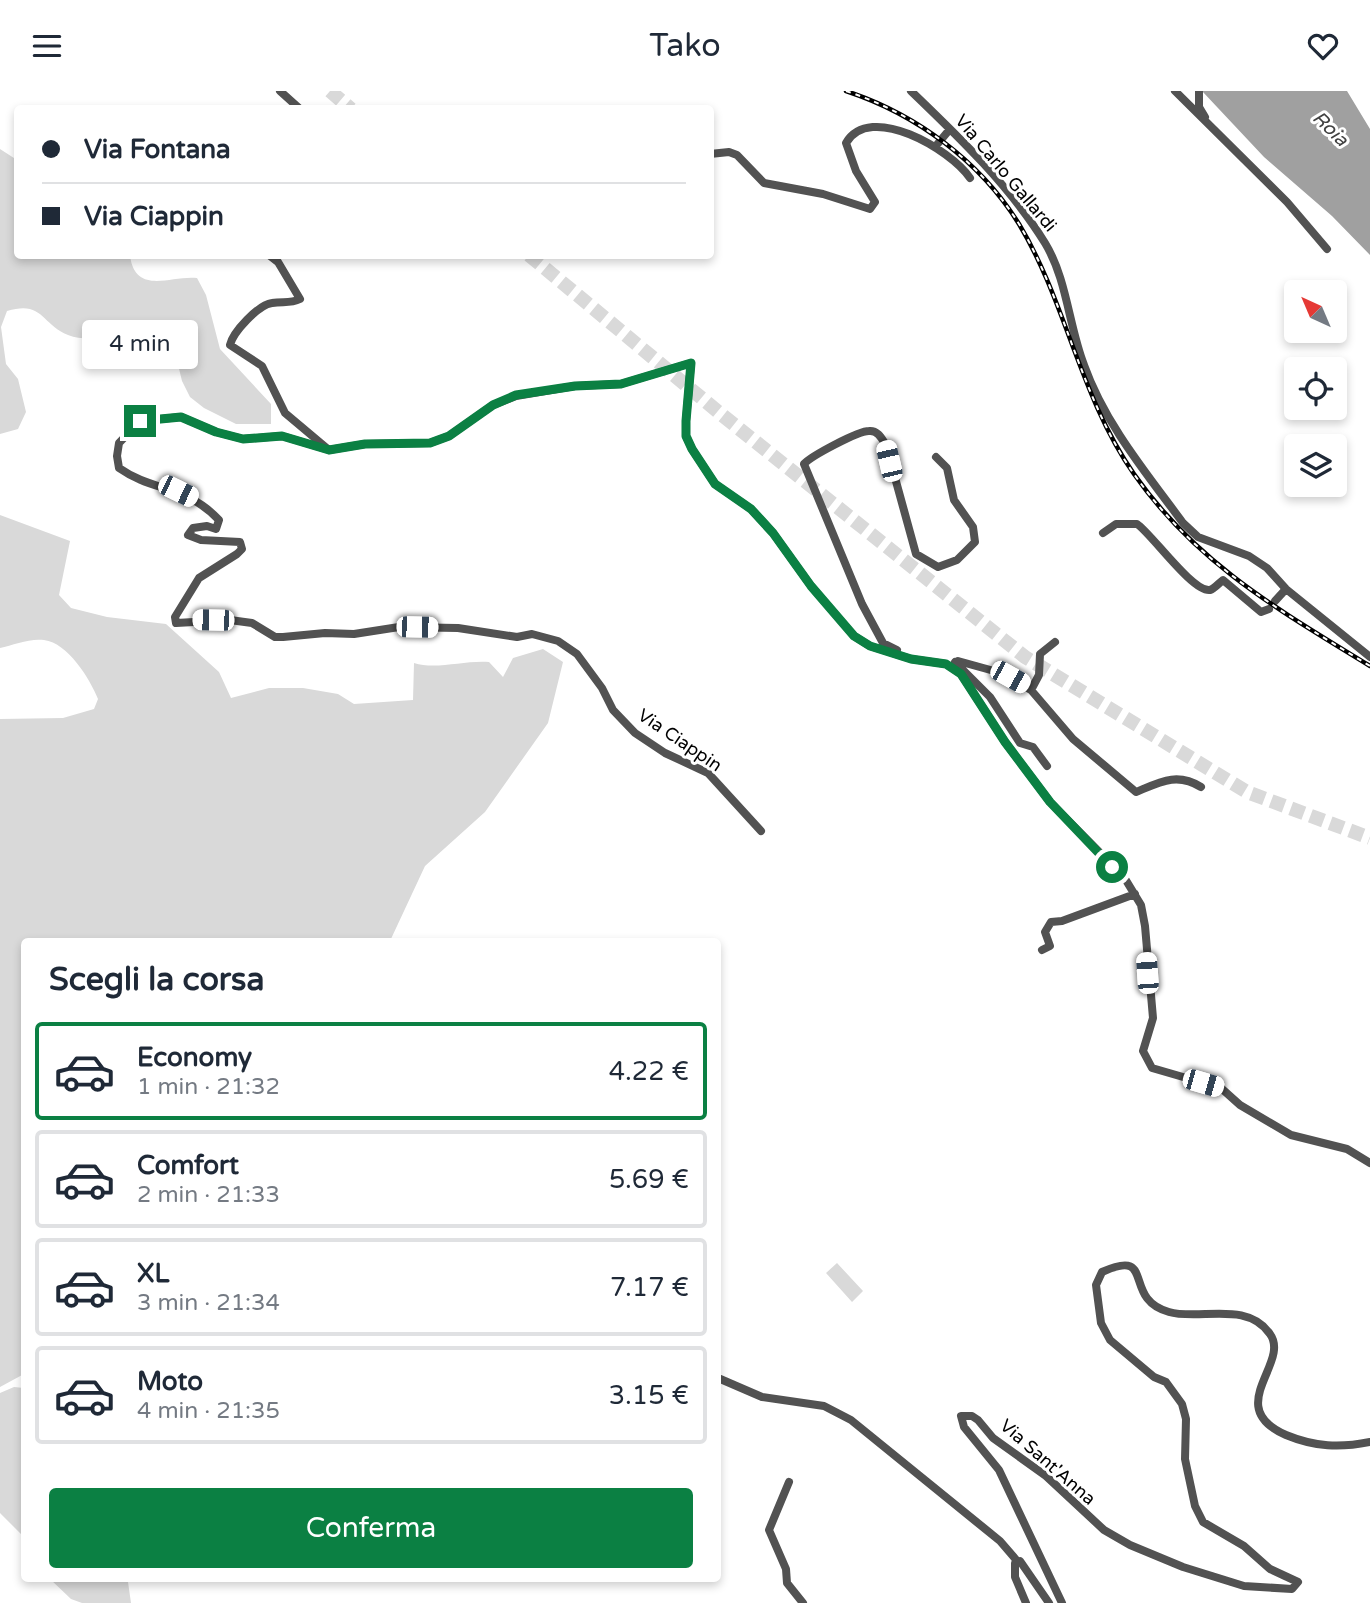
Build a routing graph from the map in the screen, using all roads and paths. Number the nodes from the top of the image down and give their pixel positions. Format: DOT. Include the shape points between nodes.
graph roads {
  1 [pos="280,91"];
  2 [pos="911,91"];
  3 [pos="1175,91"];
  4 [pos="1183,95"];
  5 [pos="1198,95"];
  6 [pos="296,105"];
  7 [pos="1208,121"];
  8 [pos="950,129"];
  9 [pos="935,147"];
  10 [pos="714,154"];
  11 [pos="970,178"];
  12 [pos="1326,249"];
  13 [pos="274,259"];
  14 [pos="329,450"];
  15 [pos="936,457"];
  16 [pos="1103,533"];
  17 [pos="1286,589"];
  18 [pos="1275,601"];
  19 [pos="1269,609"];
  20 [pos="1055,642"];
  21 [pos="1370,657"];
  22 [pos="929,661"];
  23 [pos="953,665"];
  24 [pos="1031,690"];
  25 [pos="1047,766"];
  26 [pos="1201,787"];
  27 [pos="761,831"];
  28 [pos="1136,894"];
  29 [pos="1042,950"];
  30 [pos="1370,1163"];
  31 [pos="721,1379"];
  32 [pos="730,1382"];
  33 [pos="721,1384"];
  34 [pos="1370,1443"];
  35 [pos="789,1482"];
  36 [pos="1017,1562"];
  37 [pos="803,1603"];
  38 [pos="1026,1603"];
  39 [pos="1049,1603"];
  40 [pos="1062,1603"];
  1 -- 6 [label="street"];
  2 -- 8 [label="street, Via Carlo Gallardi"];
  3 -- 4 [label="street"];
  4 -- 7 [label="street"];
  5 -- 7 [label="street"];
  7 -- 12 [label="street"];
  8 -- 9 [label="street"];
  8 -- 17 [label="street, Via Carlo Gallardi" via="1046,245 1056,265 1070,328 1103,410 1177,515 1198,537 1249,556 1267,568"];
  9 -- 10 [label="street" via="881,125 853,133 846,145 875,202 870,209 764,183 737,155"];
  9 -- 11 [label="street"];
  13 -- 14 [label="street" via="300,299 262,308 232,334 230,345 262,366 285,413"];
  14 -- 22 [label="street, Via Ciappin" via="430,443 516,395 621,384 691,363 686,436 715,484 762,521 854,636 870,646"];
  14 -- 27 [label="street, Via Ciappin" via="282,436 243,439 181,417 140,421 128,431 119,443 119,468 199,501 219,520 216,529 199,526 188,535 240,542 242,549 199,578 176,622 252,623 283,637 399,627 458,628 517,637 532,634 558,641 577,654 613,709 635,733 709,773"];
  15 -- 22 [label="street" via="947,468 954,500 973,527 975,542 957,560 938,567 916,554 886,445 876,432 869,431 808,459 804,469 883,643"];
  16 -- 19 [label="street" via="1116,524 1137,524 1181,573 1206,590 1223,580 1261,612"];
  17 -- 18 [label="street"];
  17 -- 21 [label="street, Via Carlo Gallardi"];
  20 -- 24 [label="street" via="1040,654 1039,675"];
  22 -- 23 [label="street"];
  23 -- 24 [label="street" via="1005,674"];
  23 -- 25 [label="street" via="990,697 1017,740 1033,747"];
  23 -- 28 [label="street" via="1050,802"];
  24 -- 26 [label="street" via="1073,739 1136,792 1178,777"];
  28 -- 29 [label="street" via="1051,922 1045,932 1049,946"];
  28 -- 30 [label="street" via="1145,926 1153,1018 1143,1051 1152,1068 1221,1088 1240,1105 1291,1135 1339,1146"];
  31 -- 32 [label="street"];
  32 -- 33 [label="street"];
  32 -- 36 [label="street" via="762,1397 824,1406 851,1420 1000,1541"];
  34 -- 40 [label="street, Via Sant'Anna" via="1321,1446 1269,1426 1259,1412 1259,1401 1273,1351 1269,1332 1237,1315 1163,1311 1141,1293 1138,1272 1131,1266 1119,1264 1102,1272 1096,1285 1101,1323 1110,1340 1166,1382 1182,1404 1185,1459 1203,1522 1244,1546 1270,1569 1298,1581 1292,1590 1244,1586 1130,1545 1104,1530 1046,1476 993,1438 978,1420 961,1416 964,1427 999,1470"];
  35 -- 37 [label="street" via="769,1530 786,1569 787,1583"];
  36 -- 38 [label="street" via="1015,1577"];
  36 -- 39 [label="street" via="1027,1567"];
}
